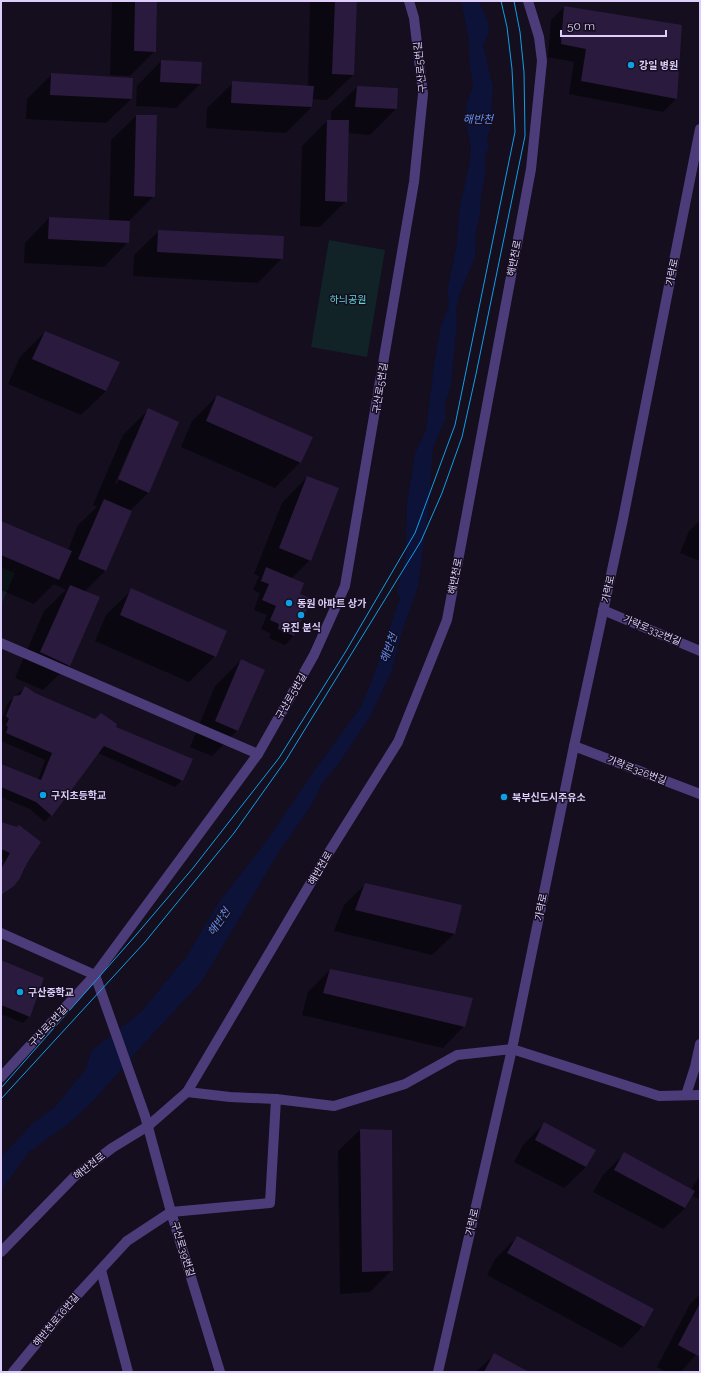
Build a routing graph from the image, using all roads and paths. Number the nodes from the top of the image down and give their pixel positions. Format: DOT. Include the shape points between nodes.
graph roads {
  1 [pos="409,1"];
  2 [pos="528,1"];
  3 [pos="700,129"];
  4 [pos="603,610"];
  5 [pos="1,643"];
  6 [pos="700,651"];
  7 [pos="574,746"];
  8 [pos="258,754"];
  9 [pos="700,794"];
  10 [pos="1,933"];
  11 [pos="95,975"];
  12 [pos="700,1044"];
  13 [pos="512,1049"];
  14 [pos="1,1077"];
  15 [pos="187,1092"];
  16 [pos="686,1095"];
  17 [pos="700,1095"];
  18 [pos="276,1099"];
  19 [pos="146,1121"];
  20 [pos="171,1212"];
  21 [pos="1,1252"];
  22 [pos="101,1270"];
  23 [pos="13,1372"];
  24 [pos="128,1372"];
  25 [pos="220,1372"];
  26 [pos="438,1372"];
  1 -- 8 [label="street, 구산로5번길" via="414,18 423,94 414,182 345,586 314,655"];
  2 -- 15 [label="street, 해반천로" via="539,37 542,61 531,169 447,620 398,742 326,857"];
  3 -- 4 [label="street, 가락로"];
  4 -- 6 [label="street, 가락로332번길"];
  4 -- 7 [label="street, 가락로"];
  5 -- 8 [label="street"];
  7 -- 9 [label="street, 가락로326번길"];
  7 -- 13 [label="street, 가락로"];
  8 -- 11 [label="street, 구산로5번길"];
  10 -- 11 [label="street"];
  11 -- 14 [label="street, 구산로5번길"];
  11 -- 19 [label="street, 구산로39번길"];
  12 -- 16 [label="street"];
  13 -- 16 [label="street" via="659,1096"];
  13 -- 18 [label="street" via="457,1055 405,1084 334,1106"];
  13 -- 26 [label="street, 가락로"];
  15 -- 18 [label="street"];
  15 -- 19 [label="street, 해반천로"];
  16 -- 17 [label="street"];
  18 -- 20 [label="street" via="270,1203"];
  19 -- 20 [label="street, 구산로39번길"];
  19 -- 21 [label="street, 해반천로" via="74,1177"];
  20 -- 22 [label="street, 해반천로16번길" via="127,1241"];
  20 -- 25 [label="street, 구산로39번길"];
  22 -- 23 [label="street, 해반천로16번길" via="68,1305"];
  22 -- 24 [label="street"];
}
